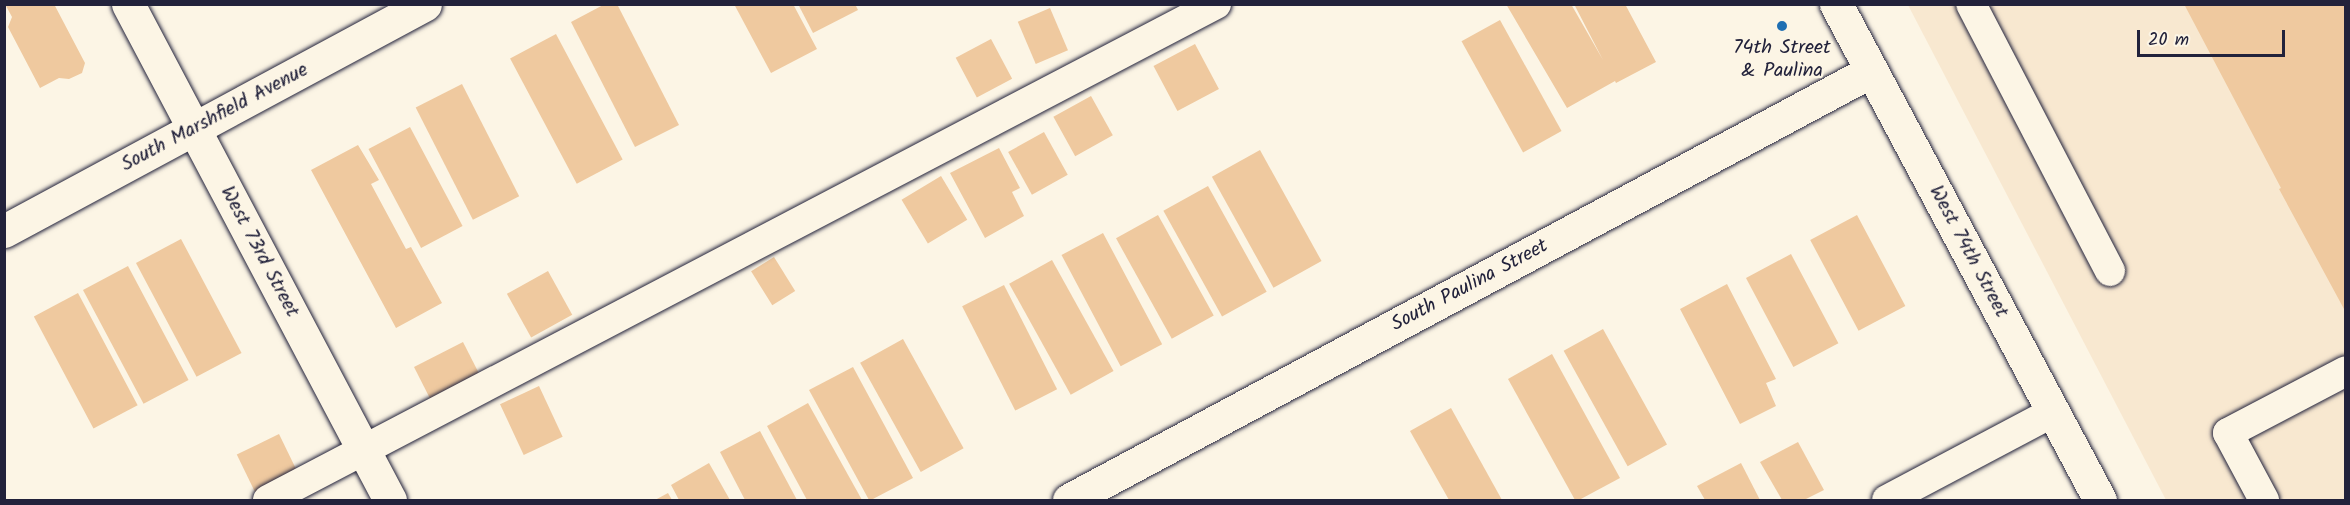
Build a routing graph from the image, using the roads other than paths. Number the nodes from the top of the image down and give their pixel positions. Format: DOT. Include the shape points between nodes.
graph roads {
  1 [pos="128,4"];
  2 [pos="425,4"];
  3 [pos="1216,4"];
  4 [pos="1836,4"];
  5 [pos="1971,4"];
  6 [pos="1871,71"];
  7 [pos="194,129"];
  8 [pos="4,231"];
  9 [pos="2110,271"];
  10 [pos="2346,371"];
  11 [pos="2053,412"];
  12 [pos="363,450"];
  13 [pos="268,501"];
  14 [pos="390,501"];
  15 [pos="1069,501"];
  16 [pos="1887,501"];
  17 [pos="2100,501"];
  18 [pos="2264,501"];
  1 -- 7 [label="street, West 73rd Street"];
  2 -- 7 [label="street, South Marshfield Avenue"];
  3 -- 12 [label="lane"];
  4 -- 6 [label="street, West 74th Street"];
  5 -- 9 [label="lane"];
  6 -- 11 [label="street, West 74th Street"];
  6 -- 15 [label="street, South Paulina Street"];
  7 -- 8 [label="street, South Marshfield Avenue"];
  7 -- 12 [label="street, West 73rd Street"];
  10 -- 18 [label="lane" via="2228,433"];
  11 -- 16 [label="lane"];
  11 -- 17 [label="street, West 74th Street"];
  12 -- 13 [label="lane"];
  12 -- 14 [label="street, West 73rd Street"];
}
